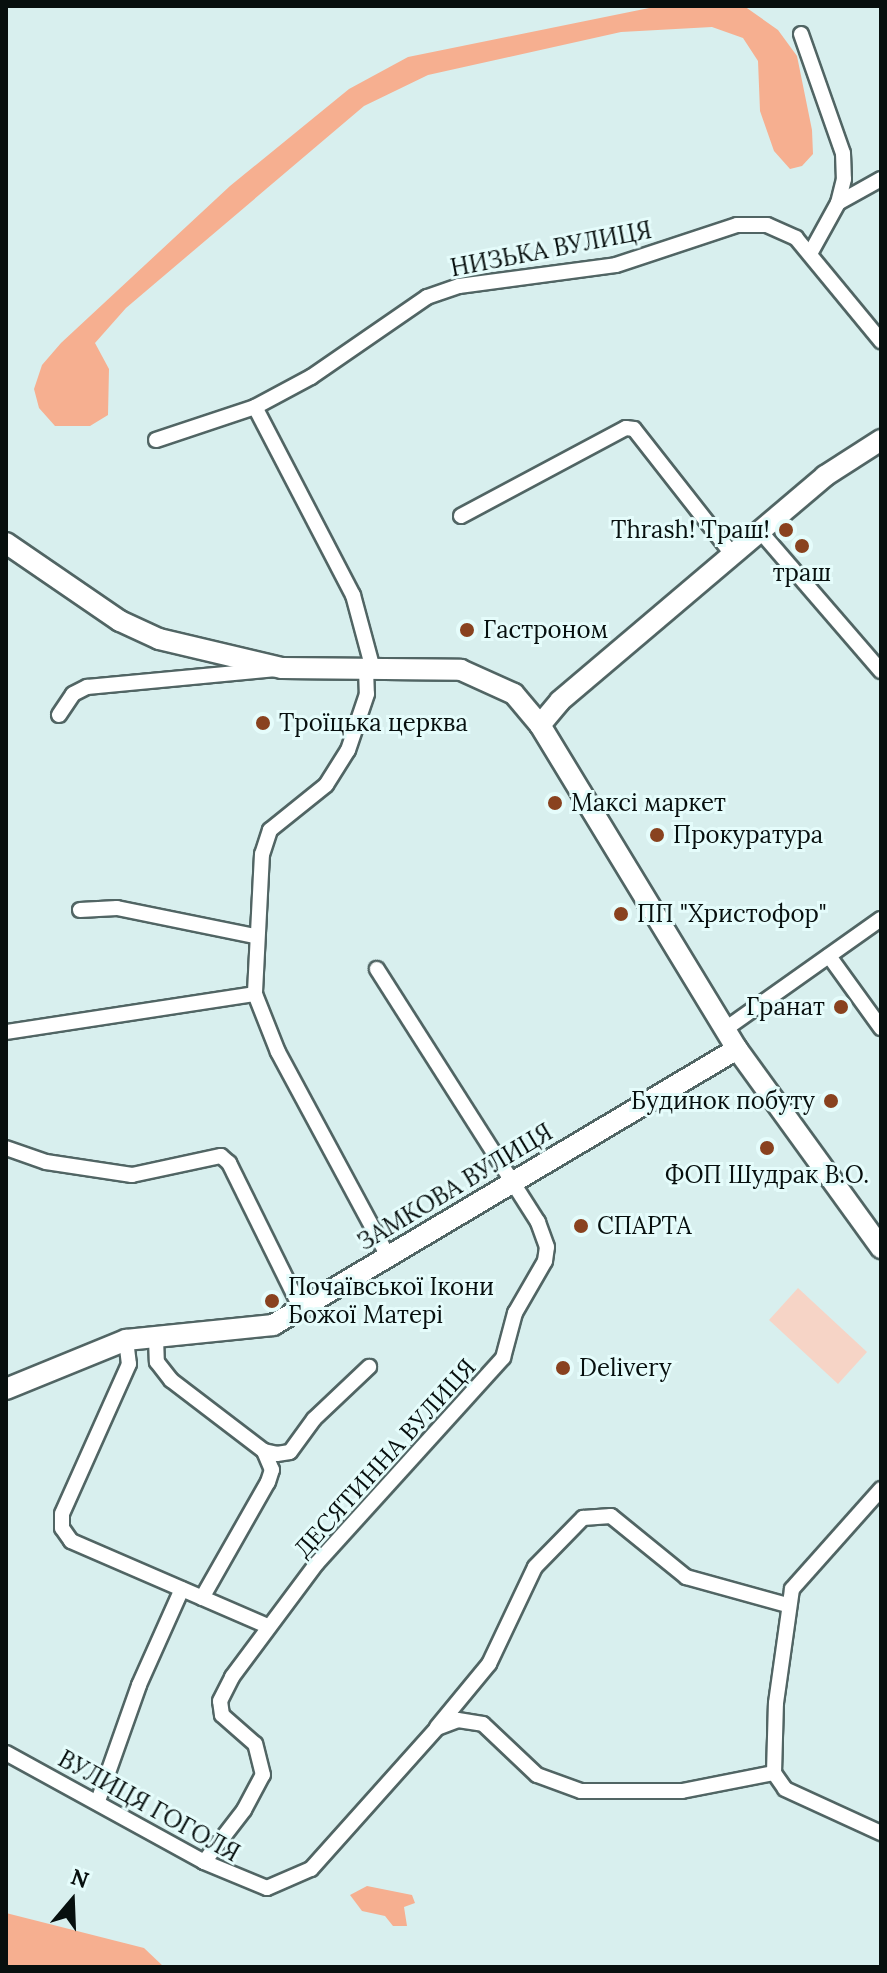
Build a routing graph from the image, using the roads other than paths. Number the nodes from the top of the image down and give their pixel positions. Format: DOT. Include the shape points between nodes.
graph roads {
  1 [pos="801,34"];
  2 [pos="881,179"];
  3 [pos="838,203"];
  4 [pos="811,252"];
  5 [pos="881,341"];
  6 [pos="255,407"];
  7 [pos="156,440"];
  8 [pos="881,440"];
  9 [pos="461,516"];
  10 [pos="760,531"];
  11 [pos="6,543"];
  12 [pos="732,554"];
  13 [pos="282,668"];
  14 [pos="369,669"];
  15 [pos="881,671"];
  16 [pos="59,715"];
  17 [pos="540,725"];
  18 [pos="80,910"];
  19 [pos="881,919"];
  20 [pos="255,936"];
  21 [pos="829,956"];
  22 [pos="377,969"];
  23 [pos="255,994"];
  24 [pos="881,1028"];
  25 [pos="724,1030"];
  26 [pos="6,1032"];
  27 [pos="737,1049"];
  28 [pos="6,1148"];
  29 [pos="512,1183"];
  30 [pos="881,1248"];
  31 [pos="388,1256"];
  32 [pos="301,1309"];
  33 [pos="156,1338"];
  34 [pos="126,1340"];
  35 [pos="157,1362"];
  36 [pos="129,1364"];
  37 [pos="369,1367"];
  38 [pos="6,1389"];
  39 [pos="264,1451"];
  40 [pos="290,1452"];
  41 [pos="268,1482"];
  42 [pos="881,1489"];
  43 [pos="182,1589"];
  44 [pos="202,1598"];
  45 [pos="787,1605"];
  46 [pos="267,1626"];
  47 [pos="468,1690"];
  48 [pos="483,1724"];
  49 [pos="437,1728"];
  50 [pos="6,1753"];
  51 [pos="774,1773"];
  52 [pos="98,1801"];
  53 [pos="881,1833"];
  54 [pos="204,1862"];
  1 -- 3 [label="street" via="843,153"];
  2 -- 3 [label="street"];
  3 -- 4 [label="street"];
  4 -- 5 [label="street, НИЗЬКА ВУЛИЦЯ"];
  4 -- 6 [label="street, НИЗЬКА ВУЛИЦЯ" via="779,229 758,223 616,265 459,286 427,297 311,377"];
  6 -- 7 [label="street, НИЗЬКА ВУЛИЦЯ"];
  6 -- 14 [label="street" via="353,595"];
  8 -- 10 [label="main road" via="825,476"];
  9 -- 12 [label="street" via="626,428 634,429"];
  10 -- 12 [label="main road"];
  10 -- 15 [label="street"];
  11 -- 13 [label="main road" via="146,633"];
  12 -- 17 [label="main road" via="560,701"];
  13 -- 14 [label="main road"];
  13 -- 16 [label="street" via="87,687 73,694"];
  14 -- 17 [label="main road" via="443,668 479,675 514,694"];
  14 -- 20 [label="street" via="367,694 348,750 326,785 270,830 262,854"];
  17 -- 25 [label="main road"];
  18 -- 20 [label="street" via="117,908"];
  19 -- 21 [label="street"];
  20 -- 23 [label="street"];
  21 -- 24 [label="street"];
  21 -- 25 [label="street"];
  22 -- 29 [label="street"];
  23 -- 26 [label="street"];
  23 -- 31 [label="street" via="278,1052"];
  25 -- 27 [label="main road"];
  27 -- 29 [label="main road, ЗАМКОВА ВУЛИЦЯ"];
  27 -- 30 [label="main road"];
  28 -- 32 [label="street" via="46,1162 132,1175 221,1156"];
  29 -- 31 [label="main road, ЗАМКОВА ВУЛИЦЯ"];
  29 -- 46 [label="street, ДЕСЯТИННА ВУЛИЦЯ" via="538,1222 547,1247 545,1261 515,1313 503,1358"];
  31 -- 32 [label="main road, ЗАМКОВА ВУЛИЦЯ"];
  32 -- 33 [label="main road, ЗАМКОВА ВУЛИЦЯ" via="273,1325"];
  33 -- 34 [label="main road, ЗАМКОВА ВУЛИЦЯ"];
  33 -- 35 [label="street"];
  34 -- 36 [label="street"];
  34 -- 38 [label="main road, ЗАМКОВА ВУЛИЦЯ"];
  35 -- 36 [label="street"];
  35 -- 39 [label="street" via="171,1380"];
  36 -- 43 [label="street" via="62,1514 62,1528 71,1541"];
  37 -- 40 [label="street" via="314,1419"];
  39 -- 40 [label="street"];
  39 -- 41 [label="street" via="272,1470"];
  40 -- 41 [label="street"];
  41 -- 44 [label="street"];
  42 -- 45 [label="street" via="809,1566"];
  43 -- 44 [label="street"];
  43 -- 52 [label="street" via="139,1685"];
  44 -- 46 [label="street"];
  45 -- 47 [label="street, ВУЛИЦЯ ГОГОЛЯ" via="673,1570 611,1516 596,1514 568,1530 535,1567 512,1624"];
  45 -- 51 [label="street"];
  46 -- 54 [label="street, ДЕСЯТИННА ВУЛИЦЯ" via="220,1701 222,1715 255,1744 263,1775"];
  47 -- 48 [label="street" via="472,1709"];
  47 -- 49 [label="street, ВУЛИЦЯ ГОГОЛЯ"];
  48 -- 49 [label="street" via="458,1720"];
  48 -- 51 [label="street" via="537,1775 581,1791 682,1791"];
  49 -- 54 [label="street, ВУЛИЦЯ ГОГОЛЯ" via="311,1869 291,1881 267,1888 246,1884"];
  50 -- 52 [label="street, ВУЛИЦЯ ГОГОЛЯ"];
  51 -- 53 [label="street" via="785,1789"];
  52 -- 54 [label="street, ВУЛИЦЯ ГОГОЛЯ"];
}
